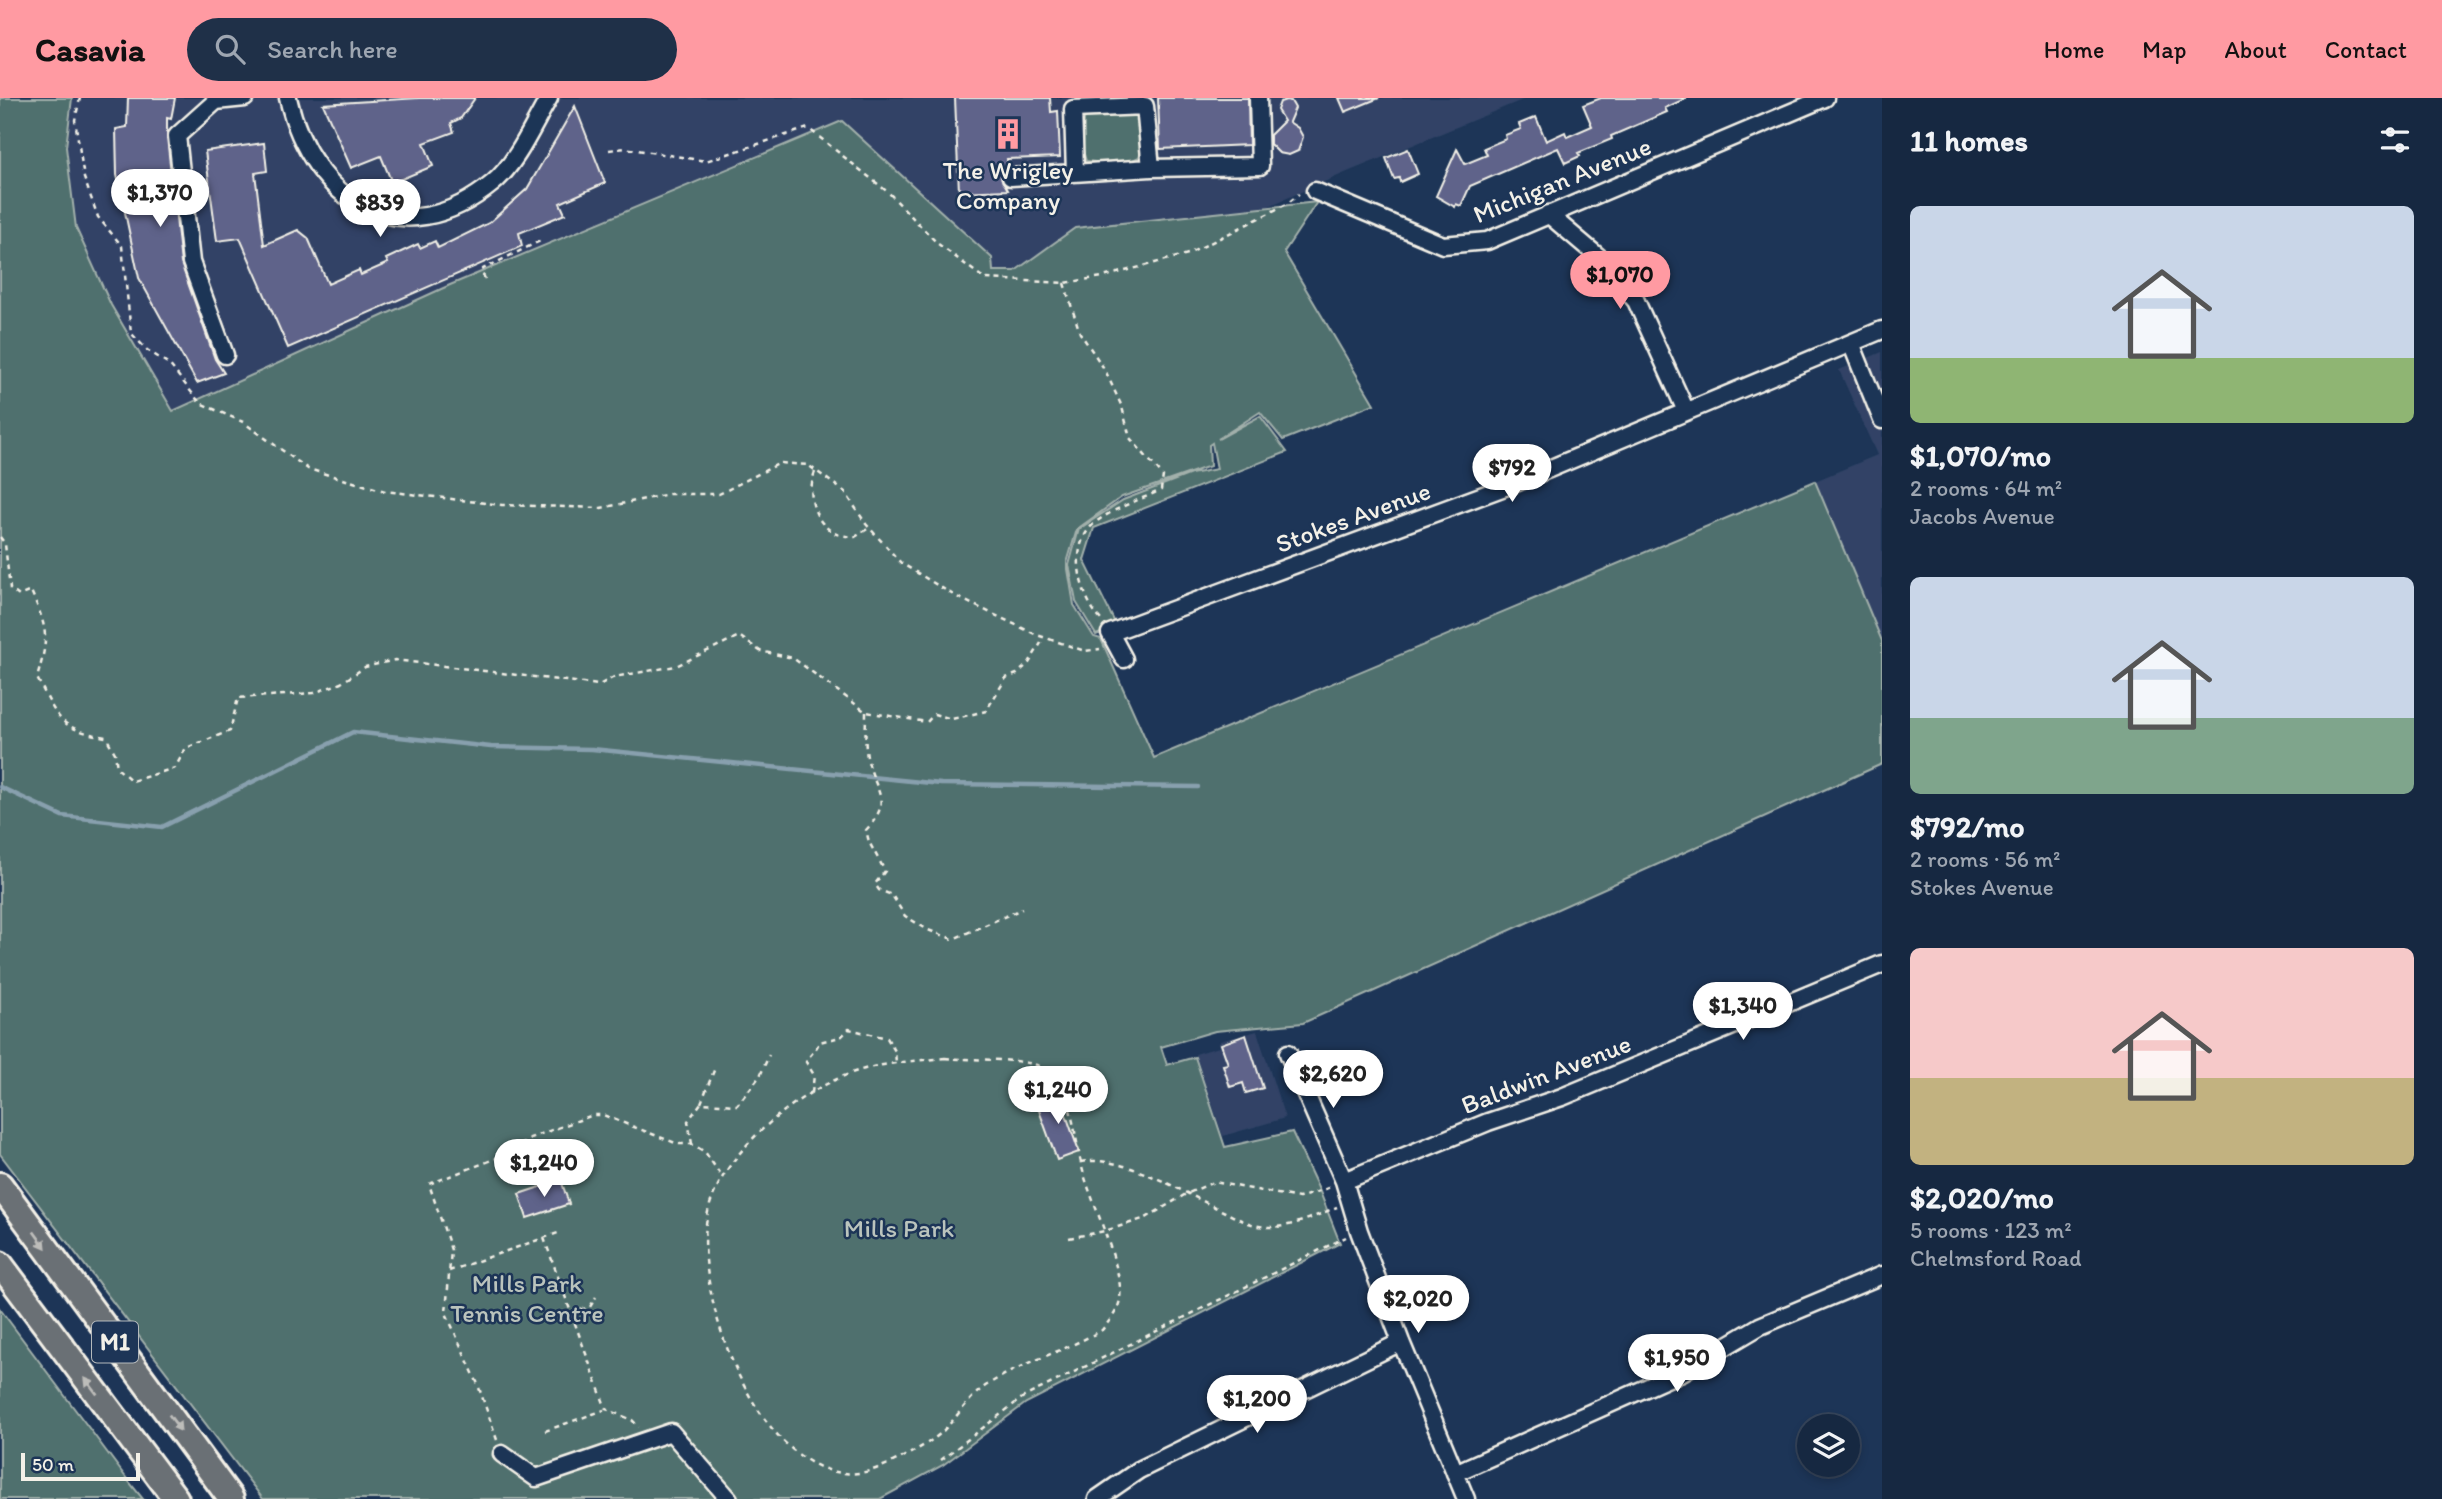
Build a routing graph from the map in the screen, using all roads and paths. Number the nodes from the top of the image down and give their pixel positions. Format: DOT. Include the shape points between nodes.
graph roads {
  1 [pos="80,98"];
  2 [pos="244,98"];
  3 [pos="288,98"];
  4 [pos="549,98"];
  5 [pos="1258,98"];
  6 [pos="1825,98"];
  7 [pos="609,150"];
  8 [pos="1151,168"];
  9 [pos="1075,173"];
  10 [pos="1012,177"];
  11 [pos="1309,188"];
  12 [pos="1548,214"];
  13 [pos="540,241"];
  14 [pos="485,279"];
  15 [pos="1064,283"];
  16 [pos="1882,330"];
  17 [pos="1851,343"];
  18 [pos="225,355"];
  19 [pos="1686,411"];
  20 [pos="1882,420"];
  21 [pos="816,472"];
  22 [pos="869,528"];
  23 [pos="0,537"];
  24 [pos="1107,627"];
  25 [pos="1044,638"];
  26 [pos="1124,659"];
  27 [pos="866,712"];
  28 [pos="1022,909"];
  29 [pos="1882,964"];
  30 [pos="1288,1053"];
  31 [pos="769,1055"];
  32 [pos="896,1063"];
  33 [pos="715,1068"];
  34 [pos="812,1093"];
  35 [pos="701,1103"];
  36 [pos="692,1144"];
  37 [pos="1081,1162"];
  38 [pos="722,1177"];
  39 [pos="1344,1181"];
  40 [pos="0,1185"];
  41 [pos="1186,1194"];
  42 [pos="1340,1205"];
  43 [pos="1105,1231"];
  44 [pos="1359,1231"];
  45 [pos="558,1233"];
  46 [pos="544,1238"];
  47 [pos="1069,1238"];
  48 [pos="0,1264"];
  49 [pos="449,1271"];
  50 [pos="1882,1275"];
  51 [pos="596,1297"];
  52 [pos="571,1313"];
  53 [pos="1401,1342"];
  54 [pos="606,1409"];
  55 [pos="545,1431"];
  56 [pos="651,1439"];
  57 [pos="502,1454"];
  58 [pos="941,1460"];
  59 [pos="1455,1473"];
  60 [pos="221,1496"];
  61 [pos="177,1499"];
  62 [pos="729,1499"];
  63 [pos="1097,1499"];
  64 [pos="1466,1499"];
  1 -- 21 [label="path" via="75,120 84,178 98,217 122,246 131,333 169,364 200,403 243,422 308,469 397,492 502,505 601,508 669,494 719,494 780,463 808,465"];
  2 -- 18 [label="street" via="216,101 177,136 191,262"];
  3 -- 4 [label="street" via="295,132 331,187 363,206 406,219 431,218 462,205 496,180"];
  5 -- 8 [label="street" via="1260,166"];
  6 -- 12 [label="street, Michigan Avenue"];
  7 -- 15 [label="path" via="625,148 706,161 808,128 888,193 937,243 985,279"];
  8 -- 9 [label="street"];
  8 -- 9 [label="street" via="1146,106 1073,109"];
  9 -- 10 [label="street"];
  11 -- 12 [label="street, Michigan Avenue" via="1443,244 1487,241"];
  11 -- 15 [label="path" via="1287,204 1188,254"];
  12 -- 19 [label="street" via="1600,258 1636,302"];
  13 -- 14 [label="path" via="481,270"];
  15 -- 24 [label="path" via="1080,333 1105,370 1130,438 1163,476 1161,490 1096,521 1083,536 1079,570 1091,610"];
  16 -- 17 [label="street, Stokes Avenue"];
  17 -- 19 [label="street, Stokes Avenue"];
  17 -- 20 [label="street"];
  19 -- 24 [label="street, Stokes Avenue" via="1513,484"];
  21 -- 22 [label="path" via="845,492"];
  21 -- 22 [label="path" via="810,487 821,522 834,533 855,537"];
  22 -- 25 [label="path" via="901,563"];
  23 -- 27 [label="path" via="5,544 10,589 19,596 31,591 41,614 48,642 37,678 60,722 106,737 117,768 132,780 175,768 186,748 230,731 238,698 314,693 365,667 395,660 598,685 614,677 676,666 739,636 760,651 793,658"];
  24 -- 25 [label="path" via="1100,649 1085,651"];
  24 -- 26 [label="street"];
  25 -- 27 [label="path" via="1029,663 1006,678 986,711 951,719 934,714 927,722"];
  27 -- 28 [label="path" via="868,761 882,800 880,816 866,830 885,871 875,884 879,890 892,895 905,916 953,939"];
  29 -- 39 [label="street, Baldwin Avenue" via="1562,1097"];
  30 -- 39 [label="street"];
  31 -- 35 [label="path" via="760,1076 737,1105"];
  32 -- 34 [label="path" via="846,1075"];
  32 -- 34 [label="path" via="887,1038 849,1029 841,1037 819,1042 809,1055 806,1062 814,1075"];
  32 -- 37 [label="path" via="945,1058 1037,1064 1049,1070 1062,1088"];
  33 -- 35 [label="path"];
  34 -- 38 [label="path" via="773,1122"];
  35 -- 36 [label="path" via="688,1121"];
  36 -- 38 [label="path" via="705,1152"];
  36 -- 49 [label="path" via="678,1144 593,1115 429,1184 452,1250"];
  37 -- 41 [label="path" via="1106,1160"];
  37 -- 43 [label="path"];
  38 -- 43 [label="path" via="708,1212 705,1260 730,1361 784,1442 805,1460 835,1471 877,1469 941,1433 984,1387 1102,1330 1121,1298"];
  39 -- 41 [label="path" via="1299,1198 1214,1182"];
  39 -- 44 [label="street"];
  40 -- 60 [label="highway, M1, one-way"];
  41 -- 42 [label="path" via="1268,1228 1305,1220"];
  41 -- 43 [label="path" via="1146,1218"];
  43 -- 47 [label="path"];
  44 -- 53 [label="street"];
  44 -- 58 [label="path" via="1022,1398"];
  45 -- 46 [label="path"];
  46 -- 49 [label="path"];
  46 -- 52 [label="path"];
  61 -- 48 [label="highway, M1, one-way"];
  49 -- 57 [label="path" via="446,1313"];
  50 -- 59 [label="street" via="1760,1326 1682,1372"];
  51 -- 52 [label="path" via="590,1309"];
  52 -- 54 [label="path"];
  53 -- 59 [label="street"];
  53 -- 63 [label="street" via="1139,1470"];
  54 -- 55 [label="path"];
  54 -- 56 [label="path" via="632,1420"];
  56 -- 57 [label="street" via="536,1478"];
  56 -- 62 [label="street" via="671,1432"];
  59 -- 64 [label="street"];
}
